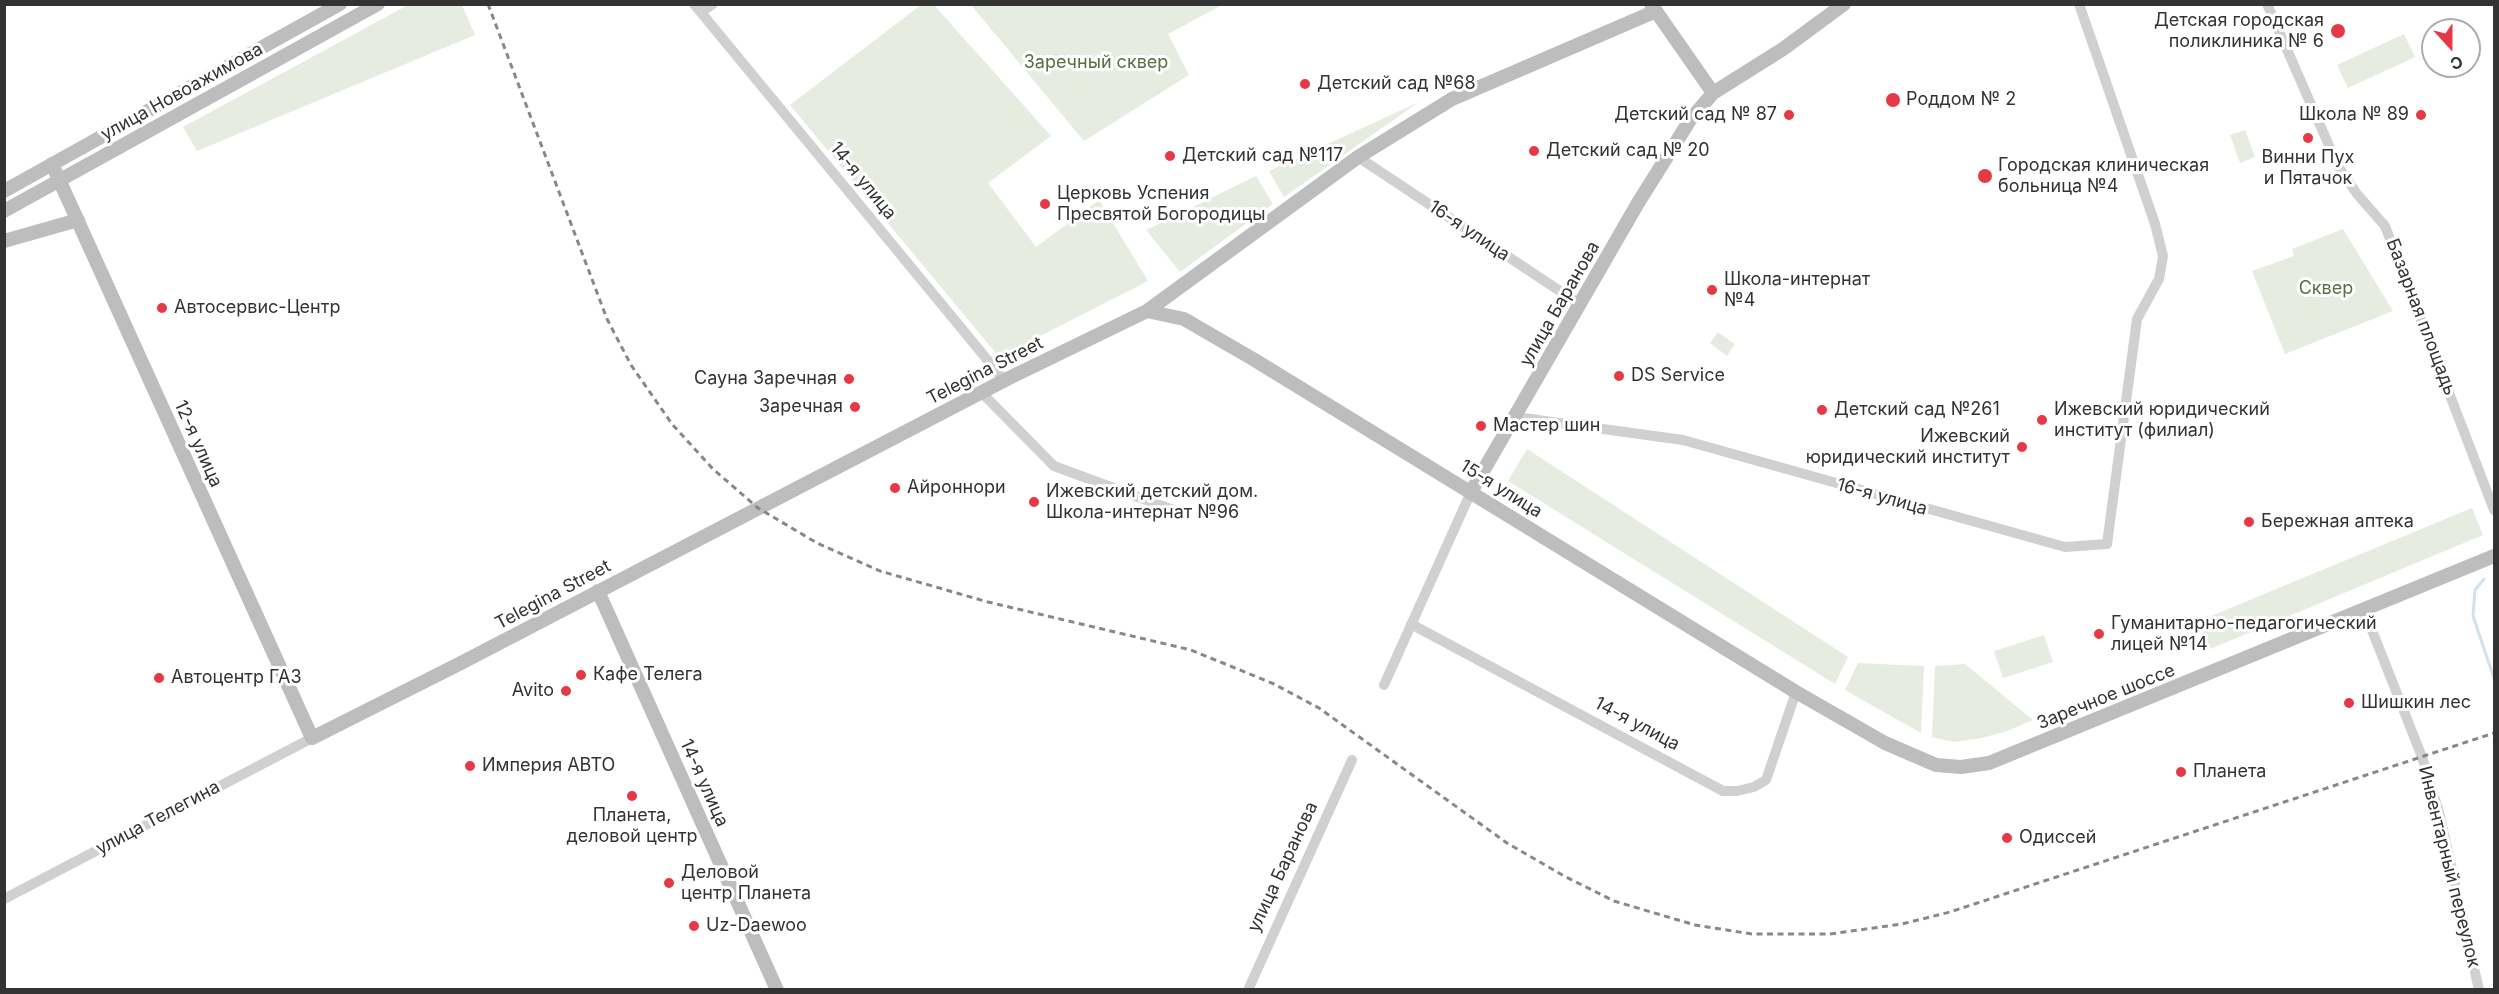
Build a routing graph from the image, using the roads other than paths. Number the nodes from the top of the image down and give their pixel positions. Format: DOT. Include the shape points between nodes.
graph roads {
  1 [pos="340,4"];
  2 [pos="378,4"];
  3 [pos="713,4"];
  4 [pos="1844,4"];
  5 [pos="2079,4"];
  6 [pos="2267,4"];
  7 [pos="698,8"];
  8 [pos="1654,8"];
  9 [pos="1713,93"];
  10 [pos="1358,157"];
  11 [pos="52,164"];
  12 [pos="60,180"];
  13 [pos="4,191"];
  14 [pos="4,211"];
  15 [pos="78,220"];
  16 [pos="4,241"];
  17 [pos="1581,305"];
  18 [pos="1147,311"];
  19 [pos="1004,380"];
  20 [pos="981,392"];
  21 [pos="1516,417"];
  22 [pos="1471,492"];
  23 [pos="2494,510"];
  24 [pos="1176,511"];
  25 [pos="2494,555"];
  26 [pos="598,591"];
  27 [pos="2364,610"];
  28 [pos="1411,624"];
  29 [pos="1384,685"];
  30 [pos="1796,692"];
  31 [pos="1831,711"];
  32 [pos="312,738"];
  33 [pos="1352,760"];
  34 [pos="4,899"];
  35 [pos="777,990"];
  36 [pos="1248,990"];
  37 [pos="2478,990"];
  1 -- 11 [label="main road, улица Новоажимова"];
  2 -- 12 [label="main road, улица Новоажимова"];
  3 -- 7 [label="street"];
  4 -- 9 [label="main road, улица Баранова"];
  5 -- 21 [label="street, 16-я улица" via="2163,256 2159,279 2137,320 2107,544 2065,548 1683,440"];
  6 -- 23 [label="street, Базарная площадь" via="2338,166 2385,226"];
  7 -- 19 [label="street, 14-я улица"];
  8 -- 9 [label="main road"];
  8 -- 10 [label="main road, Telegina Street" via="1452,99"];
  9 -- 17 [label="main road, улица Баранова" via="1690,120 1638,203"];
  10 -- 17 [label="street, 16-я улица"];
  10 -- 18 [label="main road, Telegina Street"];
  11 -- 12 [label="main road, 12-я улица"];
  11 -- 13 [label="main road, улица Новоажимова"];
  12 -- 14 [label="main road, улица Новоажимова"];
  12 -- 15 [label="main road, 12-я улица"];
  15 -- 16 [label="main road"];
  15 -- 32 [label="main road, 12-я улица"];
  17 -- 21 [label="main road, улица Баранова"];
  18 -- 19 [label="main road, Telegina Street"];
  18 -- 22 [label="main road, 15-я улица" via="1184,319"];
  19 -- 20 [label="main road, Telegina Street"];
  20 -- 24 [label="street" via="1054,466"];
  20 -- 26 [label="main road, Telegina Street"];
  21 -- 22 [label="main road, улица Баранова"];
  22 -- 28 [label="street, улица Баранова"];
  22 -- 30 [label="main road, 15-я улица"];
  25 -- 27 [label="main road, Заречное шоссе"];
  26 -- 32 [label="main road, Telegina Street"];
  26 -- 35 [label="main road, 14-я улица"];
  27 -- 31 [label="main road, Заречное шоссе" via="1989,764 1936,765 1884,743"];
  27 -- 37 [label="street, Инвентарный переулок" via="2422,757 2439,812"];
  28 -- 29 [label="street, улица Баранова"];
  28 -- 30 [label="street, 14-я улица" via="1723,791 1754,787 1766,780"];
  30 -- 31 [label="main road, 15-я улица"];
  32 -- 34 [label="street, улица Телегина"];
  33 -- 36 [label="street, улица Баранова"];
}
